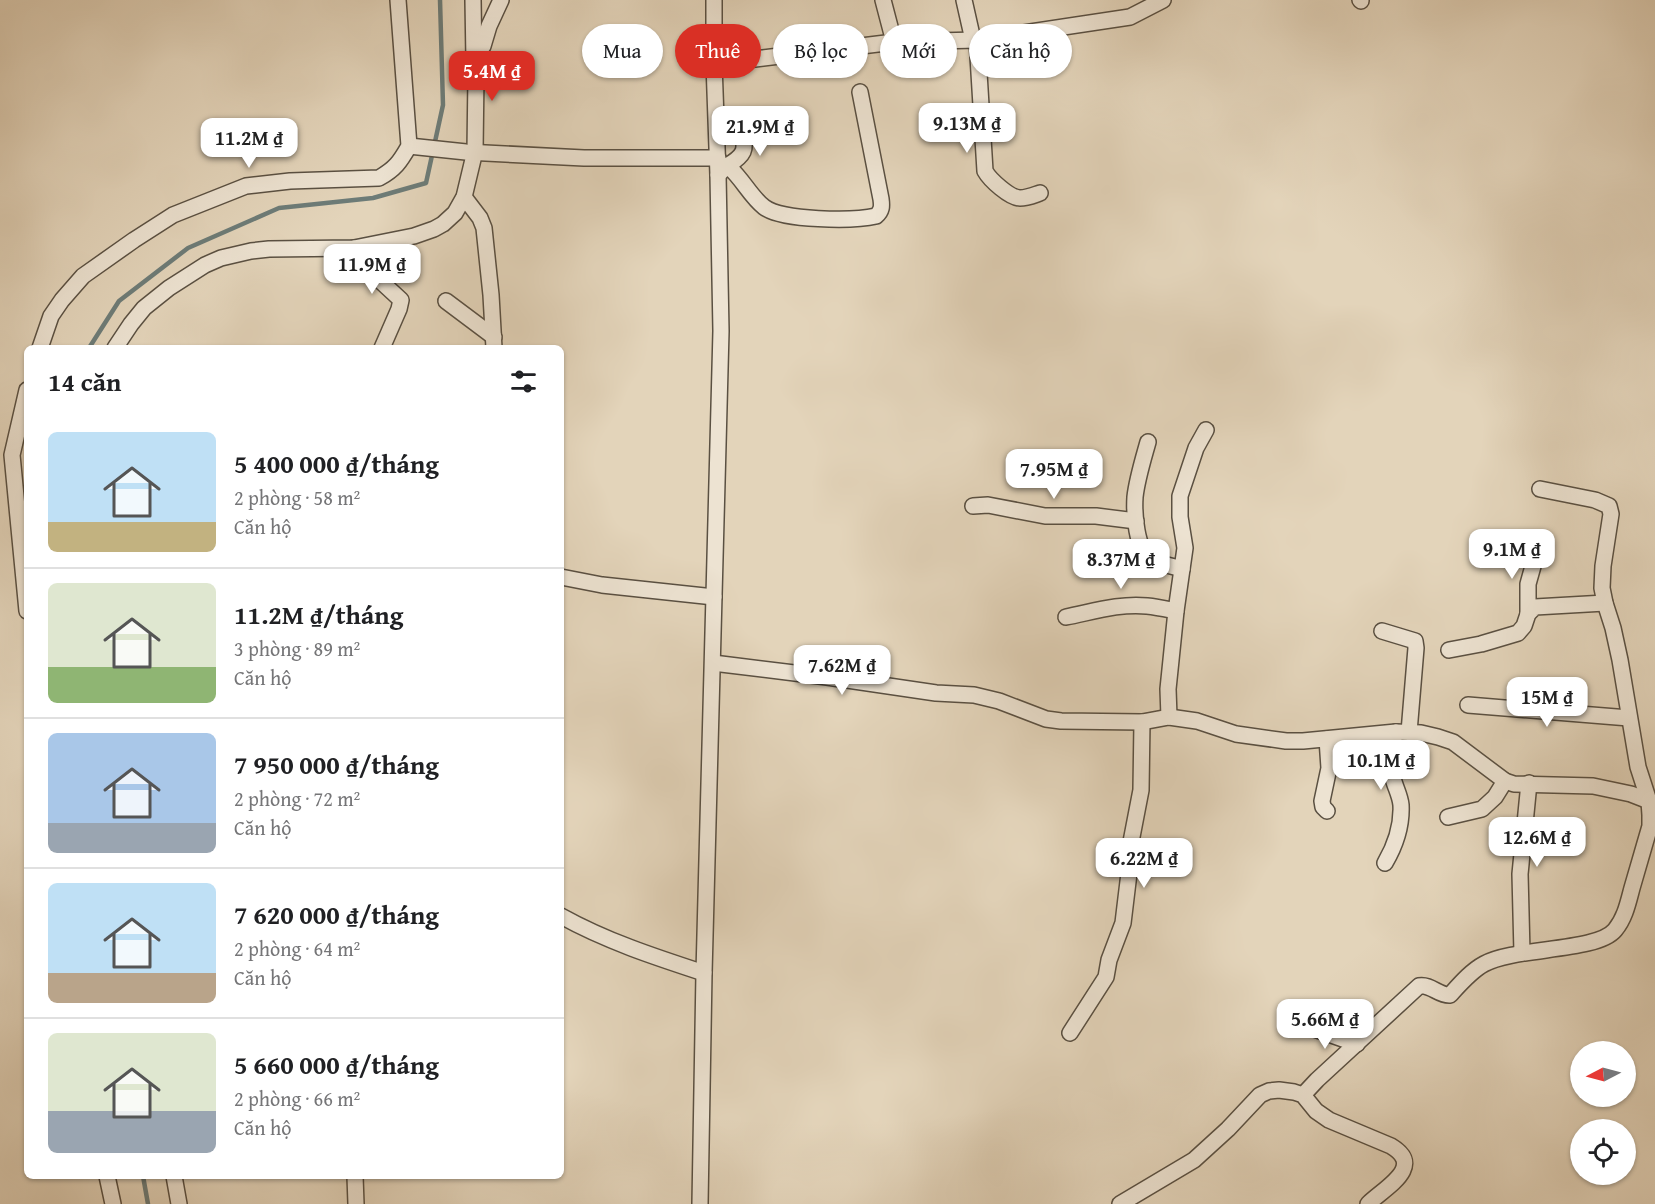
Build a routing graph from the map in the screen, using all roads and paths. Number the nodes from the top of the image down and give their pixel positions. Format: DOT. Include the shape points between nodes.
graph roads {
  1 [pos="398,0"];
  2 [pos="473,0"];
  3 [pos="501,0"];
  4 [pos="714,0"];
  5 [pos="883,0"];
  6 [pos="964,0"];
  7 [pos="1163,0"];
  8 [pos="714,24"];
  9 [pos="889,24"];
  10 [pos="971,24"];
  11 [pos="1072,26"];
  12 [pos="880,44"];
  13 [pos="761,58"];
  14 [pos="474,61"];
  15 [pos="715,78"];
  16 [pos="978,78"];
  17 [pos="860,92"];
  18 [pos="742,123"];
  19 [pos="412,147"];
  20 [pos="471,152"];
  21 [pos="721,167"];
  22 [pos="1040,193"];
  23 [pos="464,197"];
  24 [pos="354,248"];
  25 [pos="446,301"];
  26 [pos="494,342"];
  27 [pos="41,345"];
  28 [pos="117,345"];
  29 [pos="383,345"];
  30 [pos="24,399"];
  31 [pos="1206,430"];
  32 [pos="1148,442"];
  33 [pos="6,454"];
  34 [pos="1540,489"];
  35 [pos="973,506"];
  36 [pos="1136,521"];
  37 [pos="1498,547"];
  38 [pos="1182,569"];
  39 [pos="564,578"];
  40 [pos="24,582"];
  41 [pos="714,597"];
  42 [pos="1605,603"];
  43 [pos="1176,611"];
  44 [pos="1528,614"];
  45 [pos="1066,617"];
  46 [pos="1382,631"];
  47 [pos="1449,650"];
  48 [pos="713,663"];
  49 [pos="1468,705"];
  50 [pos="1168,717"];
  51 [pos="1629,718"];
  52 [pos="1142,722"];
  53 [pos="1403,732"];
  54 [pos="1327,739"];
  55 [pos="1505,781"];
  56 [pos="1528,783"];
  57 [pos="1648,801"];
  58 [pos="1326,811"];
  59 [pos="1448,817"];
  60 [pos="1385,863"];
  61 [pos="564,918"];
  62 [pos="1522,952"];
  63 [pos="704,973"];
  64 [pos="1303,1025"];
  65 [pos="1070,1033"];
  66 [pos="1357,1044"];
  67 [pos="1303,1095"];
  68 [pos="108,1179"];
  69 [pos="175,1179"];
  70 [pos="355,1179"];
  71 [pos="113,1204"];
  72 [pos="179,1204"];
  73 [pos="356,1204"];
  74 [pos="700,1204"];
  75 [pos="1120,1204"];
  76 [pos="1368,1204"];
  1 -- 19 [label="street"];
  2 -- 14 [label="street"];
  3 -- 14 [label="street"];
  4 -- 8 [label="street"];
  5 -- 9 [label="street"];
  6 -- 10 [label="street"];
  7 -- 11 [label="street" via="1130,17"];
  12 -- 13 [label="street"];
  14 -- 20 [label="street"];
  15 -- 21 [label="street"];
  16 -- 22 [label="street" via="985,171 1016,198"];
  17 -- 21 [label="street" via="881,199 882,208 876,216 816,219 769,210 733,171"];
  18 -- 21 [label="street" via="744,152"];
  19 -- 20 [label="street"];
  19 -- 27 [label="street" via="391,171 379,177 246,186 173,215 83,276 51,316"];
  20 -- 21 [label="street"];
  20 -- 23 [label="street"];
  21 -- 41 [label="street"];
  23 -- 24 [label="street" via="455,213 434,229"];
  23 -- 26 [label="street" via="484,228"];
  24 -- 28 [label="street" via="251,251 205,264 144,308"];
  24 -- 29 [label="street" via="361,263 401,300"];
  25 -- 26 [label="street"];
  30 -- 33 [label="street"];
  31 -- 38 [label="street" via="1180,496 1185,548"];
  32 -- 36 [label="street" via="1135,498"];
  33 -- 40 [label="street" via="15,495"];
  34 -- 42 [label="street" via="1609,506 1602,588"];
  35 -- 36 [label="street" via="988,505 1045,516"];
  36 -- 38 [label="street" via="1144,553"];
  37 -- 44 [label="street" via="1532,552 1535,559 1528,584"];
  38 -- 43 [label="street"];
  39 -- 41 [label="street"];
  41 -- 48 [label="street"];
  42 -- 44 [label="street" via="1535,607"];
  42 -- 51 [label="street"];
  43 -- 45 [label="street" via="1132,606"];
  43 -- 50 [label="street"];
  44 -- 47 [label="street" via="1518,633"];
  46 -- 53 [label="street" via="1415,641"];
  48 -- 52 [label="street" via="974,695 1046,719"];
  48 -- 63 [label="street"];
  49 -- 51 [label="street"];
  50 -- 52 [label="street"];
  50 -- 54 [label="street" via="1264,739"];
  51 -- 57 [label="street"];
  52 -- 65 [label="street" via="1141,789 1130,847 1123,923 1106,977"];
  53 -- 54 [label="street"];
  53 -- 55 [label="street" via="1454,742"];
  53 -- 60 [label="street" via="1393,739 1393,778 1401,805 1397,837"];
  54 -- 58 [label="street" via="1329,768 1322,801"];
  55 -- 56 [label="street"];
  55 -- 59 [label="street" via="1482,809"];
  56 -- 57 [label="street" via="1593,786"];
  56 -- 62 [label="street" via="1520,874"];
  57 -- 62 [label="street" via="1650,826 1625,914 1617,928 1588,943"];
  61 -- 63 [label="street" via="610,940"];
  62 -- 66 [label="street" via="1484,963 1446,996 1426,985 1419,986"];
  63 -- 74 [label="street"];
  64 -- 66 [label="street"];
  66 -- 67 [label="street"];
  67 -- 75 [label="street" via="1279,1090 1260,1095 1194,1160"];
  67 -- 76 [label="street" via="1329,1120 1399,1151 1404,1173"];
  68 -- 71 [label="street"];
  69 -- 72 [label="street"];
  70 -- 73 [label="street"];
}
